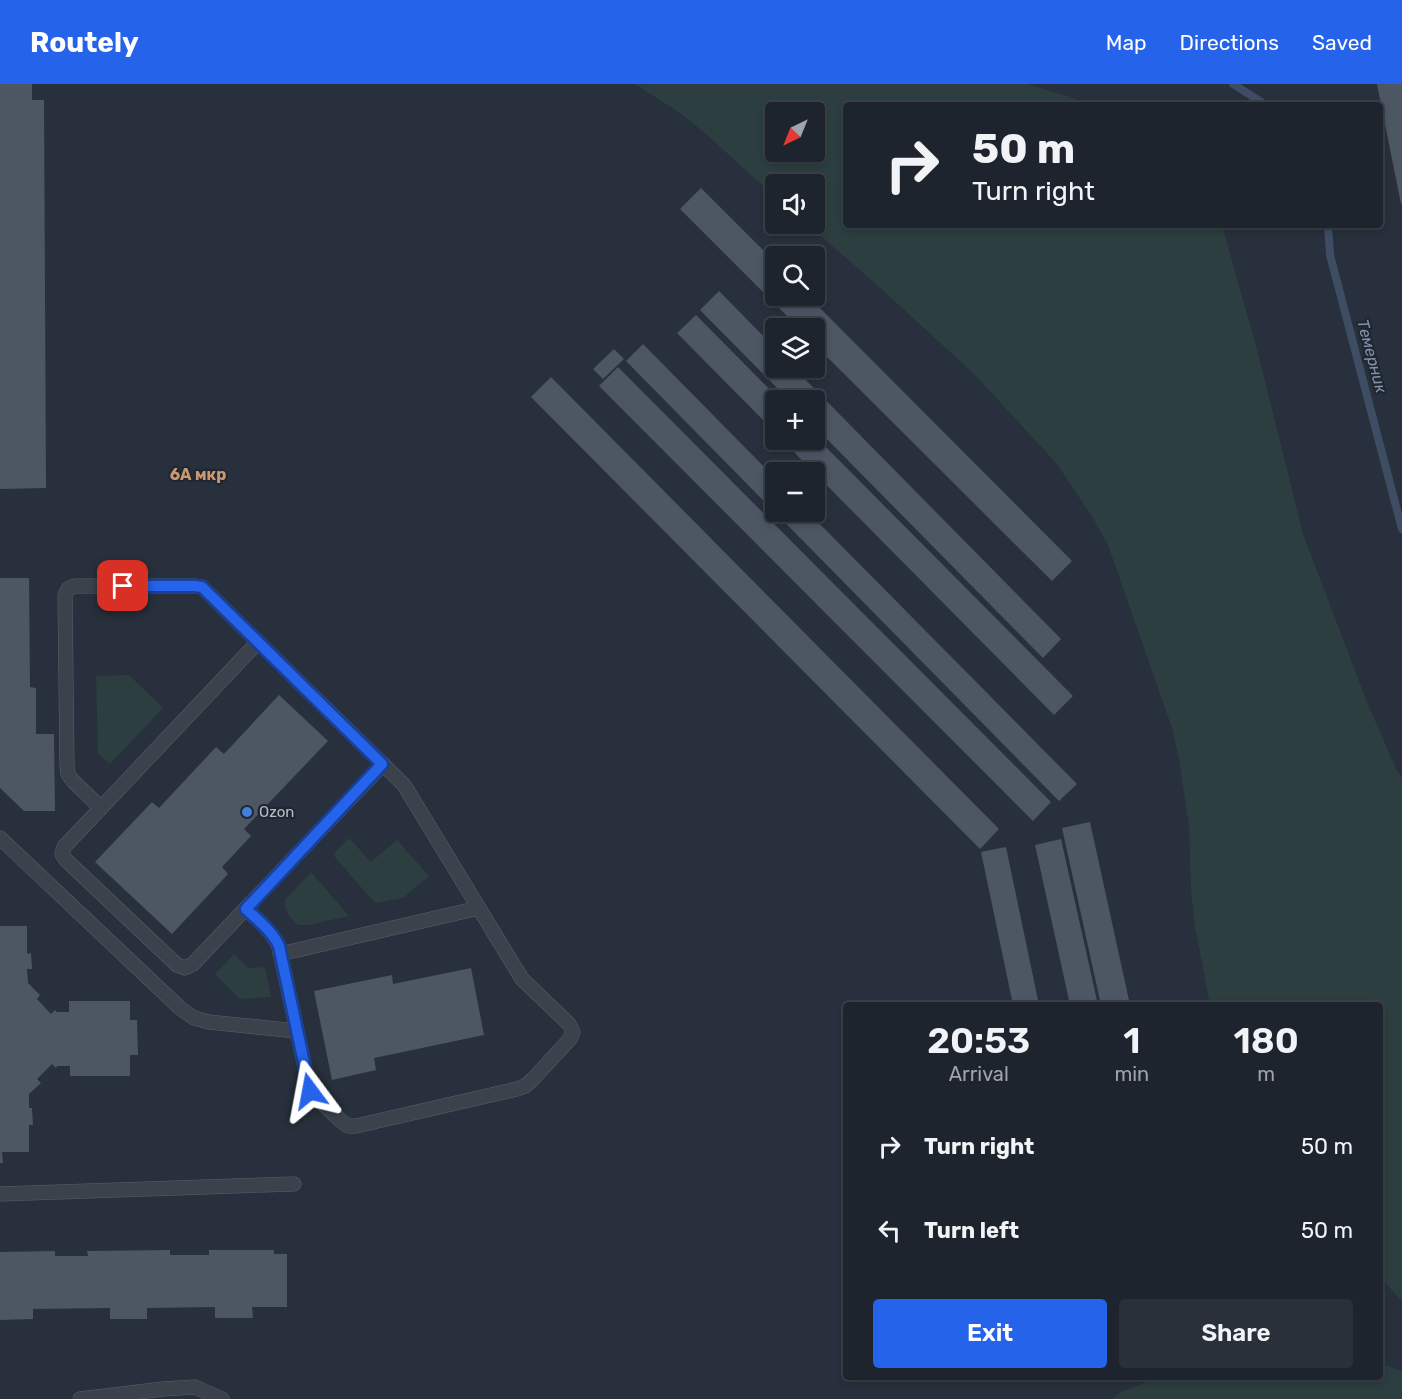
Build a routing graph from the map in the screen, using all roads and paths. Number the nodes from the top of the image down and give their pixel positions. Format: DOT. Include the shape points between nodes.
graph roads {
  1 [pos="258,642"];
  2 [pos="382,764"];
  3 [pos="101,808"];
  4 [pos="0,838"];
  5 [pos="246,909"];
  6 [pos="479,909"];
  7 [pos="280,954"];
  8 [pos="297,1031"];
  9 [pos="294,1185"];
  10 [pos="0,1194"];
  11 [pos="80,1399"];
  12 [pos="222,1399"];
  1 -- 2 [label="lane"];
  1 -- 3 [label="lane"];
  1 -- 3 [label="lane" via="202,587 68,589 66,765 73,781"];
  2 -- 5 [label="lane"];
  2 -- 6 [label="lane" via="404,785"];
  3 -- 5 [label="lane" via="64,847 62,854 177,965 184,968 193,964"];
  4 -- 8 [label="lane" via="194,1018"];
  5 -- 7 [label="lane" via="276,939"];
  6 -- 7 [label="lane"];
  6 -- 8 [label="lane" via="522,980 573,1032 525,1086 348,1126 310,1091"];
  7 -- 8 [label="lane"];
  9 -- 10 [label="lane"];
  11 -- 12 [label="lane" via="195,1387"];
}
